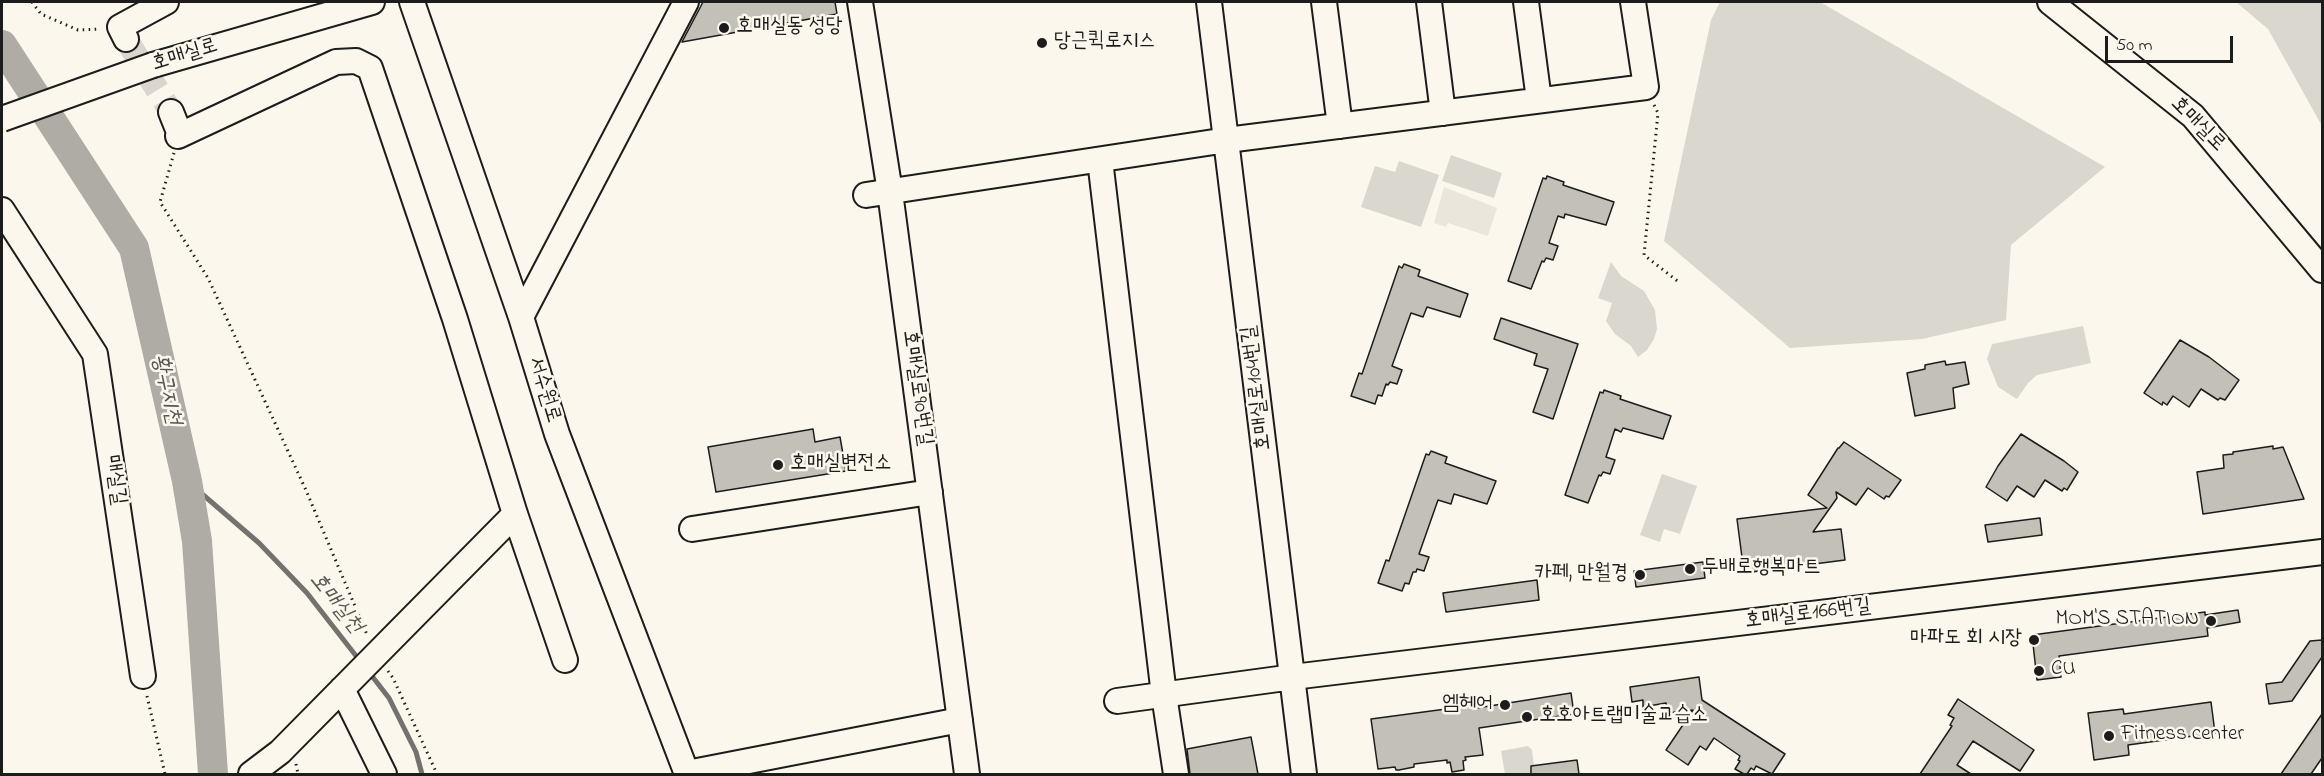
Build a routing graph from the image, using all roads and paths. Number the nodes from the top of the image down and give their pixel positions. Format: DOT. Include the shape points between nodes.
graph roads {
  1 [pos="32,2"];
  2 [pos="166,2"];
  3 [pos="372,2"];
  4 [pos="412,2"];
  5 [pos="686,2"];
  6 [pos="860,2"];
  7 [pos="1209,2"];
  8 [pos="1324,2"];
  9 [pos="1429,2"];
  10 [pos="1526,2"];
  11 [pos="1633,2"];
  12 [pos="2050,2"];
  13 [pos="123,33"];
  14 [pos="1646,87"];
  15 [pos="1539,100"];
  16 [pos="171,112"];
  17 [pos="1443,113"];
  18 [pos="2,119"];
  19 [pos="1340,126"];
  20 [pos="178,136"];
  21 [pos="1227,141"];
  22 [pos="1100,160"];
  23 [pos="890,192"];
  24 [pos="866,195"];
  25 [pos="2,210"];
  26 [pos="2322,270"];
  27 [pos="1680,283"];
  28 [pos="520,317"];
  29 [pos="930,492"];
  30 [pos="514,514"];
  31 [pos="692,529"];
  32 [pos="2322,552"];
  33 [pos="373,657"];
  34 [pos="565,660"];
  35 [pos="143,676"];
  36 [pos="1293,677"];
  37 [pos="346,684"];
  38 [pos="1164,695"];
  39 [pos="1117,701"];
  40 [pos="960,720"];
  41 [pos="165,774"];
  42 [pos="251,774"];
  43 [pos="384,774"];
  44 [pos="437,774"];
  45 [pos="687,774"];
  46 [pos="967,774"];
  47 [pos="1176,774"];
  48 [pos="1304,774"];
  1 -- 13 [label="path" via="40,14 78,30"];
  2 -- 13 [label="street"];
  3 -- 18 [label="street, 호매실로, bridge" via="153,65"];
  4 -- 28 [label="street, 서수원로"];
  5 -- 28 [label="street"];
  6 -- 23 [label="street, 호매실로90번길"];
  7 -- 21 [label="street, 호매실로104번길"];
  8 -- 19 [label="street"];
  9 -- 17 [label="street"];
  10 -- 15 [label="street"];
  11 -- 14 [label="street"];
  12 -- 26 [label="street, 호매실로" via="2193,116"];
  14 -- 15 [label="street"];
  14 -- 27 [label="path" via="1658,113 1644,255"];
  15 -- 17 [label="street"];
  16 -- 20 [label="street"];
  17 -- 19 [label="street"];
  19 -- 21 [label="street"];
  20 -- 30 [label="street" via="336,62 356,61 370,68 455,319"];
  20 -- 33 [label="path" via="160,202 208,278 304,488"];
  21 -- 22 [label="street"];
  21 -- 36 [label="street, 호매실로104번길"];
  22 -- 23 [label="street"];
  22 -- 38 [label="street"];
  23 -- 24 [label="street"];
  23 -- 29 [label="street, 호매실로90번길"];
  25 -- 35 [label="street, 매실길" via="95,354"];
  28 -- 45 [label="street, 서수원로" via="557,434"];
  29 -- 31 [label="street"];
  29 -- 40 [label="street, 호매실로90번길"];
  30 -- 33 [label="street"];
  30 -- 34 [label="street"];
  32 -- 36 [label="street, 호매실로166번길"];
  33 -- 37 [label="street"];
  33 -- 44 [label="path" via="393,678"];
  35 -- 41 [label="path"];
  36 -- 38 [label="street, 호매실로166번길"];
  36 -- 48 [label="street, 호매실로104번길"];
  37 -- 42 [label="street" via="280,752"];
  37 -- 43 [label="street"];
  38 -- 39 [label="street, 호매실로166번길"];
  38 -- 47 [label="street"];
  40 -- 45 [label="street"];
  40 -- 46 [label="street, 호매실로90번길"];
}
